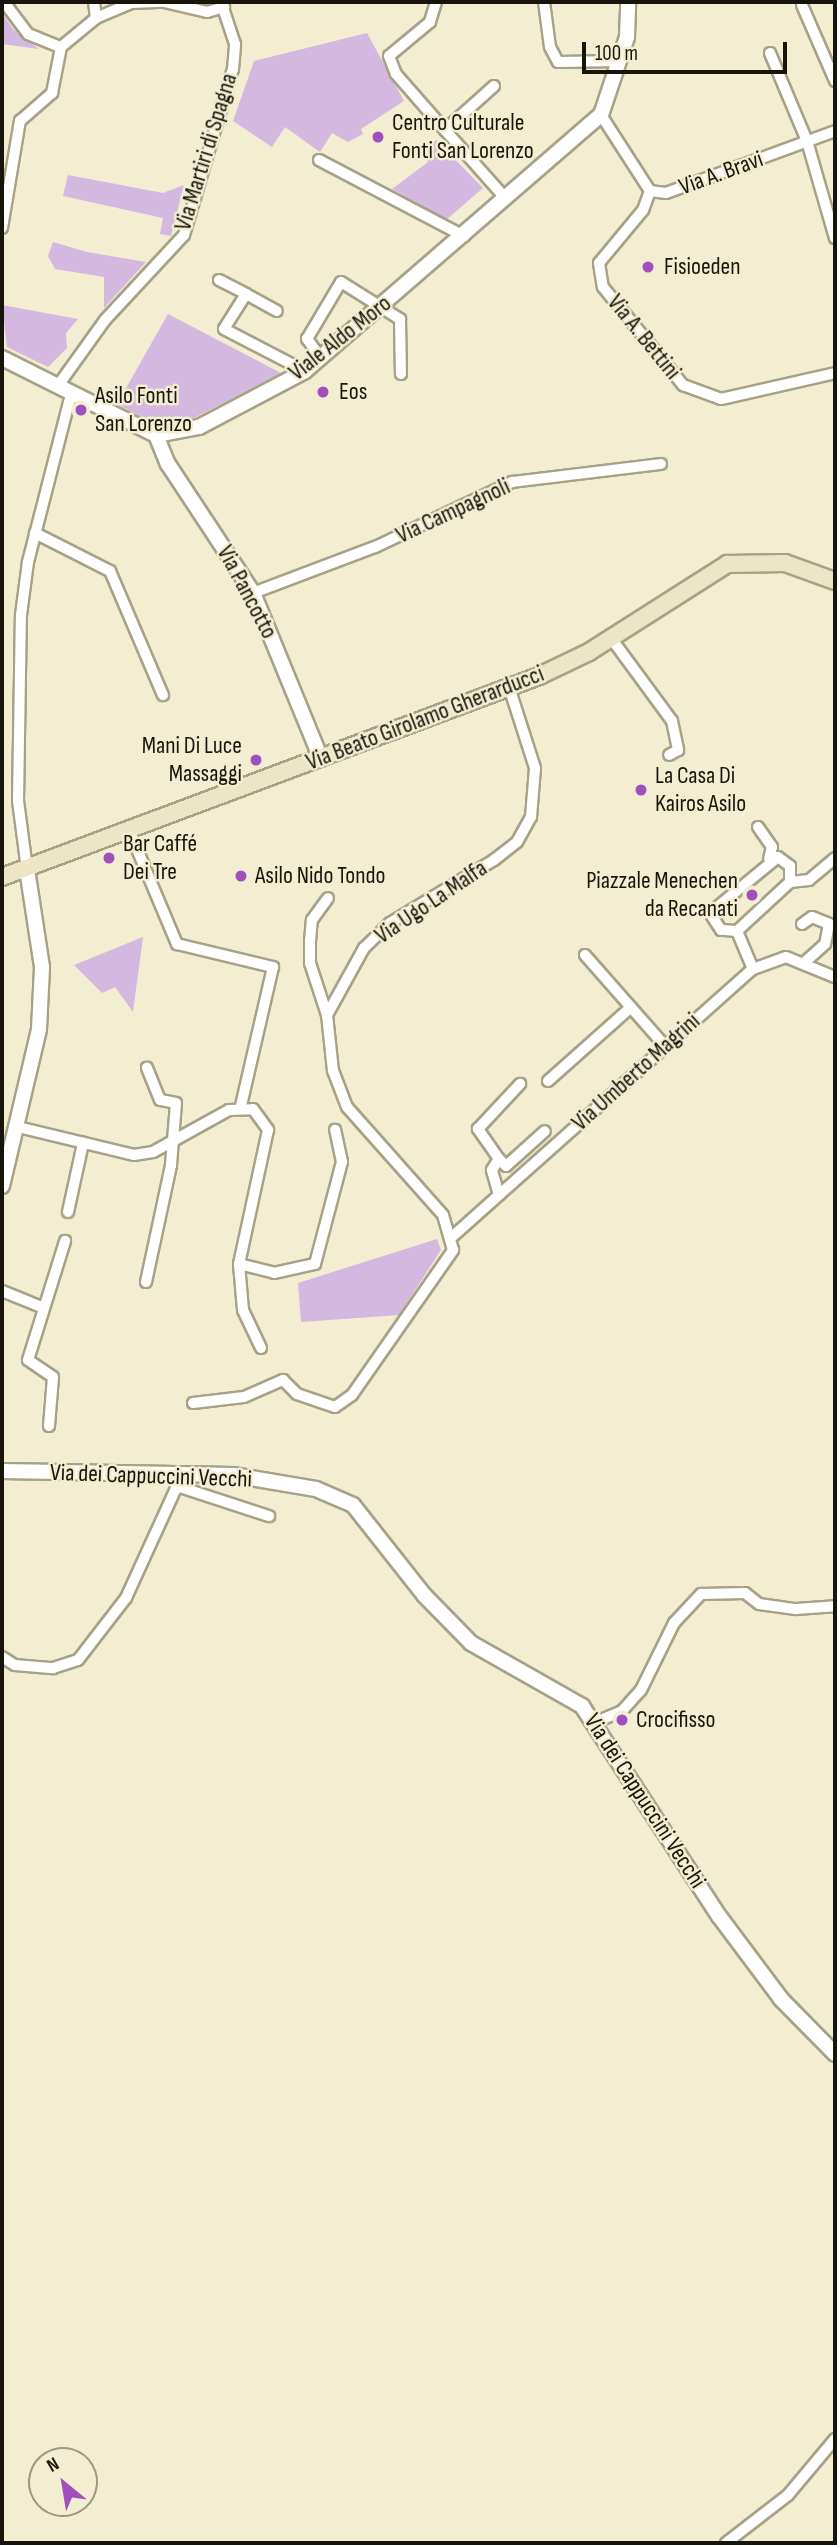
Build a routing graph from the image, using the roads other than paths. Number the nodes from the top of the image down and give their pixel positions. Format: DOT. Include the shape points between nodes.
graph roads {
  1 [pos="4,2"];
  2 [pos="94,2"];
  3 [pos="436,2"];
  4 [pos="544,2"];
  5 [pos="628,2"];
  6 [pos="222,4"];
  7 [pos="802,5"];
  8 [pos="96,18"];
  9 [pos="61,47"];
  10 [pos="770,53"];
  11 [pos="620,61"];
  12 [pos="835,81"];
  13 [pos="494,86"];
  14 [pos="601,115"];
  15 [pos="445,130"];
  16 [pos="835,131"];
  17 [pos="807,141"];
  18 [pos="319,160"];
  19 [pos="650,191"];
  20 [pos="506,199"];
  21 [pos="2,228"];
  22 [pos="464,236"];
  23 [pos="835,238"];
  24 [pos="219,279"];
  25 [pos="246,294"];
  26 [pos="384,306"];
  27 [pos="277,311"];
  28 [pos="2,358"];
  29 [pos="321,358"];
  30 [pos="305,371"];
  31 [pos="835,373"];
  32 [pos="401,374"];
  33 [pos="57,387"];
  34 [pos="71,394"];
  35 [pos="156,435"];
  36 [pos="661,464"];
  37 [pos="35,533"];
  38 [pos="835,581"];
  39 [pos="253,593"];
  40 [pos="611,638"];
  41 [pos="509,687"];
  42 [pos="163,695"];
  43 [pos="669,755"];
  44 [pos="321,759"];
  45 [pos="758,827"];
  46 [pos="129,830"];
  47 [pos="835,858"];
  48 [pos="769,859"];
  49 [pos="27,869"];
  50 [pos="2,877"];
  51 [pos="790,882"];
  52 [pos="328,898"];
  53 [pos="802,924"];
  54 [pos="737,931"];
  55 [pos="585,956"];
  56 [pos="805,962"];
  57 [pos="753,969"];
  58 [pos="835,977"];
  59 [pos="631,1007"];
  60 [pos="327,1015"];
  61 [pos="665,1046"];
  62 [pos="147,1067"];
  63 [pos="548,1081"];
  64 [pos="520,1084"];
  65 [pos="241,1106"];
  66 [pos="18,1127"];
  67 [pos="335,1130"];
  68 [pos="545,1131"];
  69 [pos="170,1142"];
  70 [pos="83,1143"];
  71 [pos="499,1159"];
  72 [pos="2,1186"];
  73 [pos="499,1195"];
  74 [pos="68,1212"];
  75 [pos="453,1236"];
  76 [pos="65,1241"];
  77 [pos="239,1264"];
  78 [pos="146,1282"];
  79 [pos="2,1291"];
  80 [pos="44,1308"];
  81 [pos="261,1348"];
  82 [pos="193,1403"];
  83 [pos="49,1426"];
  84 [pos="2,1471"];
  85 [pos="180,1480"];
  86 [pos="269,1516"];
  87 [pos="835,1606"];
  88 [pos="2,1657"];
  89 [pos="596,1722"];
  90 [pos="835,2054"];
  91 [pos="835,2439"];
  92 [pos="726,2543"];
  1 -- 9 [label="street" via="28,34"];
  2 -- 8 [label="street"];
  3 -- 15 [label="street" via="430,22 389,56 396,74"];
  4 -- 11 [label="street" via="550,47 558,62"];
  5 -- 11 [label="street, Viale Aldo Moro"];
  6 -- 8 [label="street" via="207,12 164,2 131,4"];
  6 -- 33 [label="street, Via Martiri di Spagna" via="235,44 233,69 184,234 105,320"];
  7 -- 12 [label="street"];
  8 -- 9 [label="street"];
  9 -- 21 [label="street" via="52,93 20,121"];
  10 -- 17 [label="street"];
  11 -- 14 [label="street, Viale Aldo Moro"];
  13 -- 15 [label="street"];
  14 -- 19 [label="street, Via A. Bravi"];
  14 -- 20 [label="street, Viale Aldo Moro"];
  15 -- 20 [label="street"];
  16 -- 17 [label="street, Via A. Bravi"];
  17 -- 19 [label="street, Via A. Bravi" via="666,193"];
  17 -- 23 [label="street"];
  18 -- 22 [label="street"];
  19 -- 31 [label="street, Via A. Bettini" via="643,209 608,247 603,287 683,385 721,400"];
  20 -- 22 [label="street, Viale Aldo Moro"];
  22 -- 26 [label="street, Viale Aldo Moro"];
  24 -- 25 [label="street"];
  25 -- 27 [label="street"];
  25 -- 30 [label="street" via="224,329"];
  26 -- 29 [label="street, Viale Aldo Moro"];
  26 -- 29 [label="street" via="341,282 307,339"];
  26 -- 32 [label="street" via="400,319"];
  28 -- 33 [label="street"];
  29 -- 30 [label="street, Viale Aldo Moro"];
  30 -- 35 [label="street, Viale Aldo Moro" via="199,427"];
  33 -- 34 [label="street"];
  34 -- 35 [label="street"];
  34 -- 37 [label="street"];
  35 -- 39 [label="street, Via Pancotto" via="168,464"];
  36 -- 39 [label="street, Via Campagnoli" via="512,482 375,547"];
  37 -- 42 [label="street" via="110,571"];
  37 -- 49 [label="street" via="21,615 17,743"];
  38 -- 40 [label="main road, Via Beato Girolamo Gherarducci" via="785,563 727,564"];
  39 -- 44 [label="street, Via Pancotto"];
  40 -- 41 [label="main road, Via Beato Girolamo Gherarducci"];
  40 -- 43 [label="street" via="672,721 678,750"];
  41 -- 44 [label="main road, Via Beato Girolamo Gherarducci"];
  41 -- 60 [label="street, Via Ugo La Malfa" via="535,768 531,817 517,842 390,923 364,948"];
  44 -- 46 [label="main road, Via Beato Girolamo Gherarducci"];
  45 -- 48 [label="street" via="772,847"];
  46 -- 49 [label="main road, Via Beato Girolamo Gherarducci"];
  46 -- 65 [label="street" via="177,944 273,967"];
  47 -- 51 [label="street" via="809,880"];
  48 -- 51 [label="street" via="785,860 793,874"];
  48 -- 54 [label="street" via="716,908 715,924"];
  49 -- 50 [label="main road, Via Beato Girolamo Gherarducci"];
  49 -- 66 [label="street" via="42,967 39,1029"];
  51 -- 54 [label="street"];
  52 -- 60 [label="street" via="312,920 310,941 310,963"];
  53 -- 56 [label="street" via="812,917 829,924 825,944"];
  54 -- 57 [label="street"];
  55 -- 59 [label="street"];
  56 -- 57 [label="street, Via Umberto Magrini" via="786,957"];
  56 -- 58 [label="street, Via Umberto Magrini"];
  57 -- 61 [label="street, Via Umberto Magrini"];
  59 -- 61 [label="street"];
  59 -- 63 [label="street"];
  60 -- 75 [label="street" via="334,1071 347,1107 443,1215"];
  61 -- 73 [label="street, Via Umberto Magrini"];
  62 -- 69 [label="street" via="160,1100 176,1103"];
  64 -- 71 [label="street" via="478,1129"];
  65 -- 69 [label="street"];
  65 -- 77 [label="street" via="262,1117 268,1130"];
  66 -- 70 [label="street"];
  66 -- 72 [label="street"];
  67 -- 77 [label="street" via="342,1162 315,1264 274,1273"];
  68 -- 71 [label="street" via="506,1166"];
  69 -- 70 [label="street" via="134,1154"];
  69 -- 78 [label="street" via="171,1165"];
  70 -- 74 [label="street"];
  71 -- 73 [label="street" via="492,1170"];
  73 -- 75 [label="street, Via Umberto Magrini"];
  75 -- 82 [label="street" via="453,1250 352,1395 335,1407 297,1394 283,1380 244,1397"];
  76 -- 80 [label="street"];
  77 -- 81 [label="street" via="243,1310"];
  79 -- 80 [label="street"];
  80 -- 83 [label="street" via="28,1360 53,1377"];
  84 -- 85 [label="street, Via dei Cappuccini Vecchi"];
  85 -- 86 [label="street"];
  85 -- 88 [label="street" via="126,1598 78,1660 53,1668 15,1665"];
  85 -- 89 [label="street, Via dei Cappuccini Vecchi" via="276,1481 353,1505 424,1595 471,1643 530,1672"];
  87 -- 89 [label="street" via="796,1609 759,1604 745,1593 701,1594 674,1623 641,1690 622,1711"];
  89 -- 90 [label="street, Via dei Cappuccini Vecchi" via="719,1916 780,1999"];
  91 -- 92 [label="street" via="788,2495"];
}
